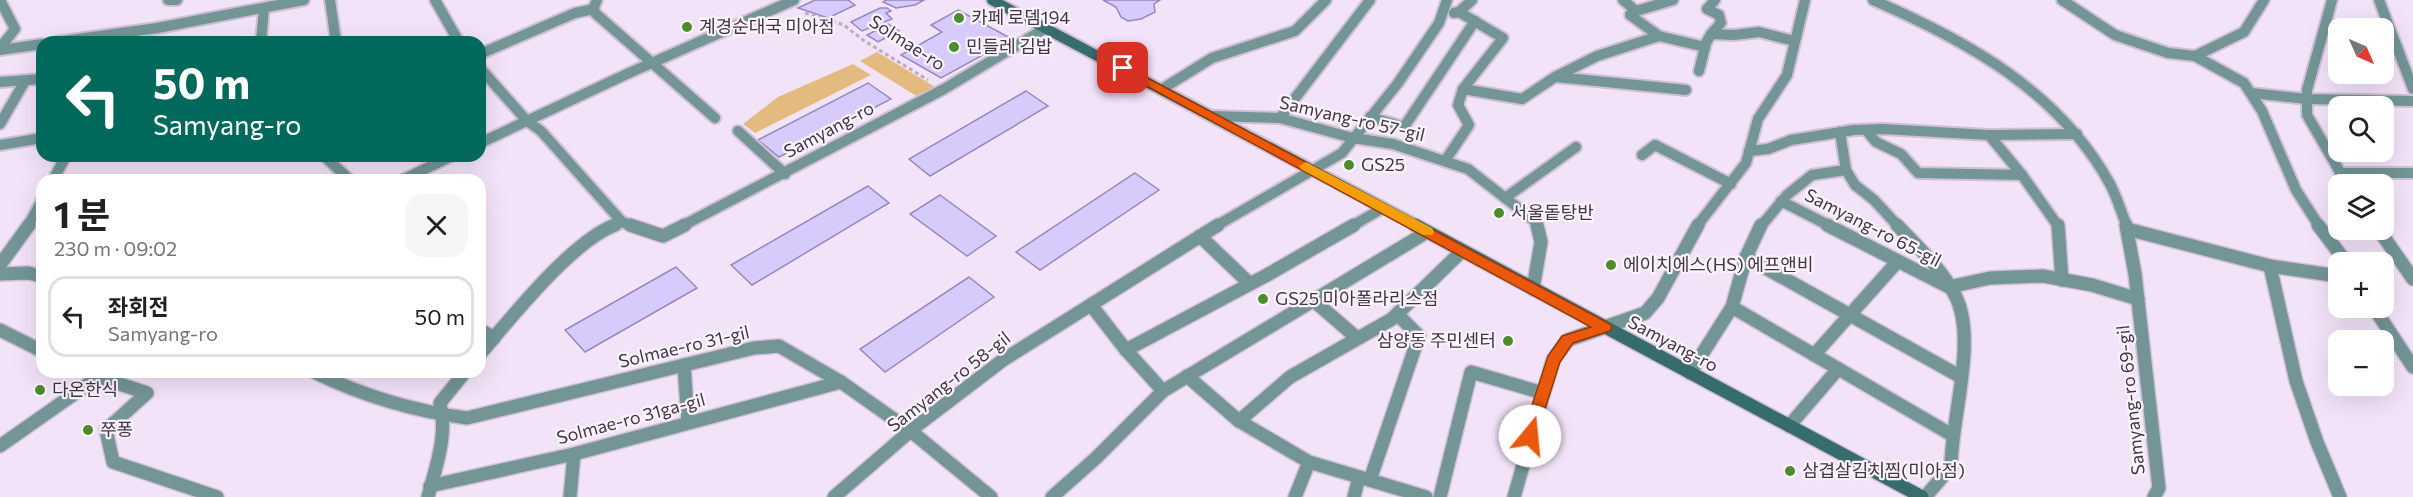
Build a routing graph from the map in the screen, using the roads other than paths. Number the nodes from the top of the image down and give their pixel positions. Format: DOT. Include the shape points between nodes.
graph roads {
  1 [pos="0,0"];
  2 [pos="168,0"];
  3 [pos="177,0"];
  4 [pos="304,0"];
  5 [pos="330,0"];
  6 [pos="435,0"];
  7 [pos="794,0"];
  8 [pos="992,0"];
  9 [pos="1326,0"];
  10 [pos="1370,0"];
  11 [pos="1445,0"];
  12 [pos="1472,0"];
  13 [pos="1623,0"];
  14 [pos="1673,0"];
  15 [pos="1715,0"];
  16 [pos="1805,0"];
  17 [pos="1873,0"];
  18 [pos="2062,0"];
  19 [pos="2264,0"];
  20 [pos="2332,0"];
  21 [pos="2379,0"];
  22 [pos="596,4"];
  23 [pos="264,8"];
  24 [pos="1636,11"];
  25 [pos="1459,12"];
  26 [pos="1442,14"];
  27 [pos="1475,21"];
  28 [pos="1046,28"];
  29 [pos="136,31"];
  30 [pos="1711,34"];
  31 [pos="100,36"];
  32 [pos="133,36"];
  33 [pos="262,36"];
  34 [pos="335,36"];
  35 [pos="456,36"];
  36 [pos="1659,36"];
  37 [pos="1794,41"];
  38 [pos="36,45"];
  39 [pos="1705,47"];
  40 [pos="0,49"];
  41 [pos="486,51"];
  42 [pos="2195,56"];
  43 [pos="651,63"];
  44 [pos="1699,70"];
  45 [pos="486,75"];
  46 [pos="1555,77"];
  47 [pos="36,80"];
  48 [pos="25,81"];
  49 [pos="0,82"];
  50 [pos="2413,88"];
  51 [pos="1162,89"];
  52 [pos="1463,89"];
  53 [pos="1686,90"];
  54 [pos="2251,93"];
  55 [pos="2307,99"];
  56 [pos="2413,101"];
  57 [pos="1213,116"];
  58 [pos="1370,117"];
  59 [pos="715,118"];
  60 [pos="1280,118"];
  61 [pos="527,121"];
  62 [pos="0,124"];
  63 [pos="1866,130"];
  64 [pos="738,131"];
  65 [pos="1840,132"];
  66 [pos="2077,134"];
  67 [pos="1989,135"];
  68 [pos="1353,138"];
  69 [pos="36,139"];
  70 [pos="486,140"];
  71 [pos="0,145"];
  72 [pos="1576,147"];
  73 [pos="1749,152"];
  74 [pos="1642,155"];
  75 [pos="1445,161"];
  76 [pos="330,162"];
  77 [pos="440,162"];
  78 [pos="1312,169"];
  79 [pos="1846,170"];
  80 [pos="2413,172"];
  81 [pos="2340,173"];
  82 [pos="344,174"];
  83 [pos="414,174"];
  84 [pos="785,174"];
  85 [pos="2022,175"];
  86 [pos="1731,184"];
  87 [pos="1505,198"];
  88 [pos="1781,201"];
  89 [pos="1383,208"];
  90 [pos="36,211"];
  91 [pos="622,222"];
  92 [pos="2127,229"];
  93 [pos="1427,232"];
  94 [pos="1200,236"];
  95 [pos="2386,240"];
  96 [pos="1462,251"];
  97 [pos="2338,252"];
  98 [pos="1746,257"];
  99 [pos="1898,261"];
  100 [pos="0,265"];
  101 [pos="2270,266"];
  102 [pos="0,274"];
  103 [pos="36,275"];
  104 [pos="2328,275"];
  105 [pos="2413,279"];
  106 [pos="2062,280"];
  107 [pos="1250,284"];
  108 [pos="1948,287"];
  109 [pos="1533,289"];
  110 [pos="2138,299"];
  111 [pos="1313,300"];
  112 [pos="1091,305"];
  113 [pos="1732,307"];
  114 [pos="1397,314"];
  115 [pos="1850,315"];
  116 [pos="2381,318"];
  117 [pos="1605,328"];
  118 [pos="0,330"];
  119 [pos="486,333"];
  120 [pos="494,338"];
  121 [pos="1358,338"];
  122 [pos="486,347"];
  123 [pos="36,348"];
  124 [pos="1126,350"];
  125 [pos="1814,355"];
  126 [pos="684,365"];
  127 [pos="2413,367"];
  128 [pos="1838,369"];
  129 [pos="1690,374"];
  130 [pos="1186,376"];
  131 [pos="1961,377"];
  132 [pos="92,378"];
  133 [pos="104,378"];
  134 [pos="332,378"];
  135 [pos="460,378"];
  136 [pos="841,382"];
  137 [pos="1163,391"];
  138 [pos="1543,393"];
  139 [pos="445,416"];
  140 [pos="1239,421"];
  141 [pos="688,422"];
  142 [pos="1788,426"];
  143 [pos="912,432"];
  144 [pos="1952,435"];
  145 [pos="3,440"];
  146 [pos="574,454"];
  147 [pos="1309,462"];
  148 [pos="1364,478"];
  149 [pos="429,492"];
  150 [pos="217,497"];
  151 [pos="570,497"];
  152 [pos="834,497"];
  153 [pos="991,497"];
  154 [pos="1052,497"];
  155 [pos="1295,497"];
  156 [pos="1354,497"];
  157 [pos="1426,497"];
  158 [pos="1440,497"];
  159 [pos="1514,497"];
  160 [pos="1923,497"];
  161 [pos="2154,497"];
  162 [pos="2340,497"];
  1 -- 40 [label="street" via="15,28"];
  2 -- 3 [label="street"];
  4 -- 23 [label="street"];
  5 -- 34 [label="street"];
  6 -- 35 [label="street"];
  7 -- 43 [label="street"];
  8 -- 28 [label="main road, Samyang-ro"];
  9 -- 51 [label="street" via="1295,31 1212,58"];
  10 -- 60 [label="street"];
  11 -- 26 [label="street, Samyang-ro 58-gil"];
  12 -- 25 [label="street"];
  13 -- 24 [label="street"];
  14 -- 24 [label="street"];
  15 -- 30 [label="street" via="1707,9 1719,15 1721,23"];
  16 -- 37 [label="street"];
  17 -- 66 [label="street, Samyang-ro 69-gil" via="1908,14 1995,63 2032,91"];
  18 -- 42 [label="street" via="2115,35 2168,53"];
  19 -- 42 [label="street" via="2244,32"];
  20 -- 55 [label="street"];
  21 -- 50 [label="street"];
  22 -- 41 [label="street"];
  22 -- 43 [label="street" via="595,13"];
  23 -- 29 [label="street"];
  23 -- 33 [label="street"];
  24 -- 36 [label="street" via="1630,15"];
  25 -- 26 [label="street"];
  25 -- 27 [label="street"];
  26 -- 58 [label="street, Samyang-ro 58-gil" via="1398,83"];
  27 -- 52 [label="street" via="1503,38"];
  27 -- 58 [label="street" via="1404,127"];
  28 -- 51 [label="main road, Samyang-ro"];
  28 -- 84 [label="street, Samyang-ro" via="944,89"];
  29 -- 31 [label="street"];
  29 -- 32 [label="street"];
  30 -- 37 [label="street" via="1756,32"];
  30 -- 39 [label="street"];
  36 -- 39 [label="street"];
  36 -- 46 [label="street" via="1597,56"];
  37 -- 73 [label="street" via="1787,75 1758,119"];
  38 -- 40 [label="street"];
  39 -- 44 [label="street"];
  42 -- 54 [label="street" via="2244,83"];
  43 -- 59 [label="street"];
  43 -- 61 [label="street"];
  45 -- 61 [label="street"];
  46 -- 52 [label="street" via="1522,99"];
  46 -- 53 [label="street"];
  47 -- 48 [label="street"];
  48 -- 49 [label="street"];
  48 -- 62 [label="street"];
  51 -- 57 [label="main road, Samyang-ro"];
  52 -- 75 [label="street" via="1458,105 1469,125"];
  54 -- 55 [label="street"];
  54 -- 97 [label="street" via="2296,190"];
  55 -- 56 [label="street"];
  55 -- 81 [label="street" via="2307,115"];
  57 -- 60 [label="street, Samyang-ro 57-gil"];
  57 -- 78 [label="main road, Samyang-ro"];
  58 -- 68 [label="street, Samyang-ro 58-gil"];
  60 -- 68 [label="street, Samyang-ro 57-gil"];
  61 -- 70 [label="street"];
  61 -- 91 [label="street" via="541,131"];
  63 -- 65 [label="street"];
  63 -- 67 [label="street"];
  63 -- 85 [label="street" via="1876,142 1901,154 1918,173"];
  64 -- 84 [label="street"];
  65 -- 73 [label="street"];
  65 -- 79 [label="street"];
  66 -- 67 [label="street"];
  66 -- 92 [label="street, Samyang-ro 69-gil" via="2110,183"];
  67 -- 85 [label="street"];
  68 -- 75 [label="street, Samyang-ro 57-gil" via="1393,144"];
  68 -- 78 [label="street, Samyang-ro 58-gil" via="1342,153"];
  69 -- 71 [label="street"];
  72 -- 87 [label="street"];
  73 -- 86 [label="street"];
  74 -- 86 [label="street" via="1655,146"];
  75 -- 87 [label="street, Samyang-ro 57-gil" via="1468,169"];
  76 -- 82 [label="street"];
  77 -- 83 [label="street"];
  78 -- 89 [label="main road, Samyang-ro"];
  78 -- 94 [label="street, Samyang-ro 58-gil"];
  79 -- 88 [label="street, Samyang-ro 65-gil" via="1812,175"];
  79 -- 108 [label="street" via="1855,185 1934,265"];
  80 -- 81 [label="street"];
  84 -- 91 [label="street, Samyang-ro" via="663,236"];
  85 -- 106 [label="street" via="2058,225"];
  86 -- 117 [label="street" via="1695,229 1658,298 1645,313"];
  87 -- 109 [label="street, Samyang-ro 57-gil" via="1536,222 1541,242"];
  88 -- 98 [label="street, Samyang-ro 65-gil" via="1763,221"];
  88 -- 99 [label="street, Samyang-ro 65-gil"];
  89 -- 93 [label="main road, Samyang-ro"];
  89 -- 107 [label="street"];
  90 -- 100 [label="street"];
  91 -- 120 [label="street" via="601,230 570,256"];
  92 -- 101 [label="street"];
  92 -- 110 [label="street, Samyang-ro 69-gil"];
  93 -- 96 [label="main road, Samyang-ro"];
  93 -- 111 [label="street"];
  94 -- 107 [label="street"];
  94 -- 112 [label="street, Samyang-ro 58-gil"];
  95 -- 105 [label="street"];
  96 -- 109 [label="main road, Samyang-ro"];
  96 -- 114 [label="street"];
  98 -- 113 [label="street, Samyang-ro 65-gil"];
  98 -- 115 [label="street"];
  99 -- 108 [label="street, Samyang-ro 65-gil"];
  99 -- 115 [label="street"];
  101 -- 104 [label="street"];
  101 -- 162 [label="street" via="2296,381"];
  102 -- 103 [label="street"];
  106 -- 108 [label="street, Samyang-ro 69-gil" via="2043,276 1990,278"];
  106 -- 110 [label="street, Samyang-ro 69-gil"];
  107 -- 124 [label="street"];
  108 -- 131 [label="street" via="1956,296 1964,327"];
  109 -- 117 [label="main road, Samyang-ro"];
  110 -- 161 [label="street, Samyang-ro 69-gil" via="2159,489"];
  111 -- 121 [label="street"];
  111 -- 130 [label="street"];
  112 -- 124 [label="street"];
  112 -- 143 [label="street, Samyang-ro 58-gil" via="1002,360"];
  113 -- 125 [label="street"];
  113 -- 129 [label="street, Samyang-ro 65-gil"];
  114 -- 121 [label="street"];
  114 -- 148 [label="street" via="1419,336"];
  115 -- 125 [label="street"];
  115 -- 131 [label="street"];
  116 -- 127 [label="street"];
  117 -- 129 [label="main road, Samyang-ro"];
  117 -- 138 [label="street" via="1568,340 1553,360"];
  118 -- 123 [label="street"];
  119 -- 120 [label="street"];
  120 -- 122 [label="street"];
  121 -- 140 [label="street" via="1290,377"];
  124 -- 137 [label="street"];
  125 -- 128 [label="street"];
  126 -- 136 [label="street, Solmae-ro 31-gil" via="779,346"];
  126 -- 139 [label="street, Solmae-ro 31-gil" via="467,418"];
  126 -- 141 [label="street"];
  128 -- 142 [label="street"];
  128 -- 144 [label="street"];
  129 -- 142 [label="main road, Samyang-ro"];
  130 -- 137 [label="street"];
  130 -- 140 [label="street"];
  131 -- 144 [label="street"];
  132 -- 145 [label="street"];
  133 -- 150 [label="street" via="147,393 106,430 113,462"];
  134 -- 139 [label="street, Solmae-ro 31-gil"];
  135 -- 139 [label="street" via="440,403"];
  136 -- 141 [label="street, Solmae-ro 31ga-gil"];
  136 -- 143 [label="street, Solmae-ro 31-gil"];
  137 -- 154 [label="street"];
  138 -- 158 [label="street" via="1471,372"];
  138 -- 159 [label="street"];
  139 -- 149 [label="street"];
  140 -- 147 [label="street"];
  141 -- 146 [label="street, Solmae-ro 31ga-gil"];
  142 -- 160 [label="main road, Samyang-ro"];
  143 -- 152 [label="street, Samyang-ro 58-gil"];
  143 -- 153 [label="street, Solmae-ro 31-gil"];
  144 -- 160 [label="street" via="1951,467"];
  146 -- 149 [label="street, Solmae-ro 31ga-gil"];
  146 -- 151 [label="street"];
  147 -- 148 [label="street"];
  147 -- 155 [label="street"];
  148 -- 156 [label="street"];
  148 -- 157 [label="street"];
}
